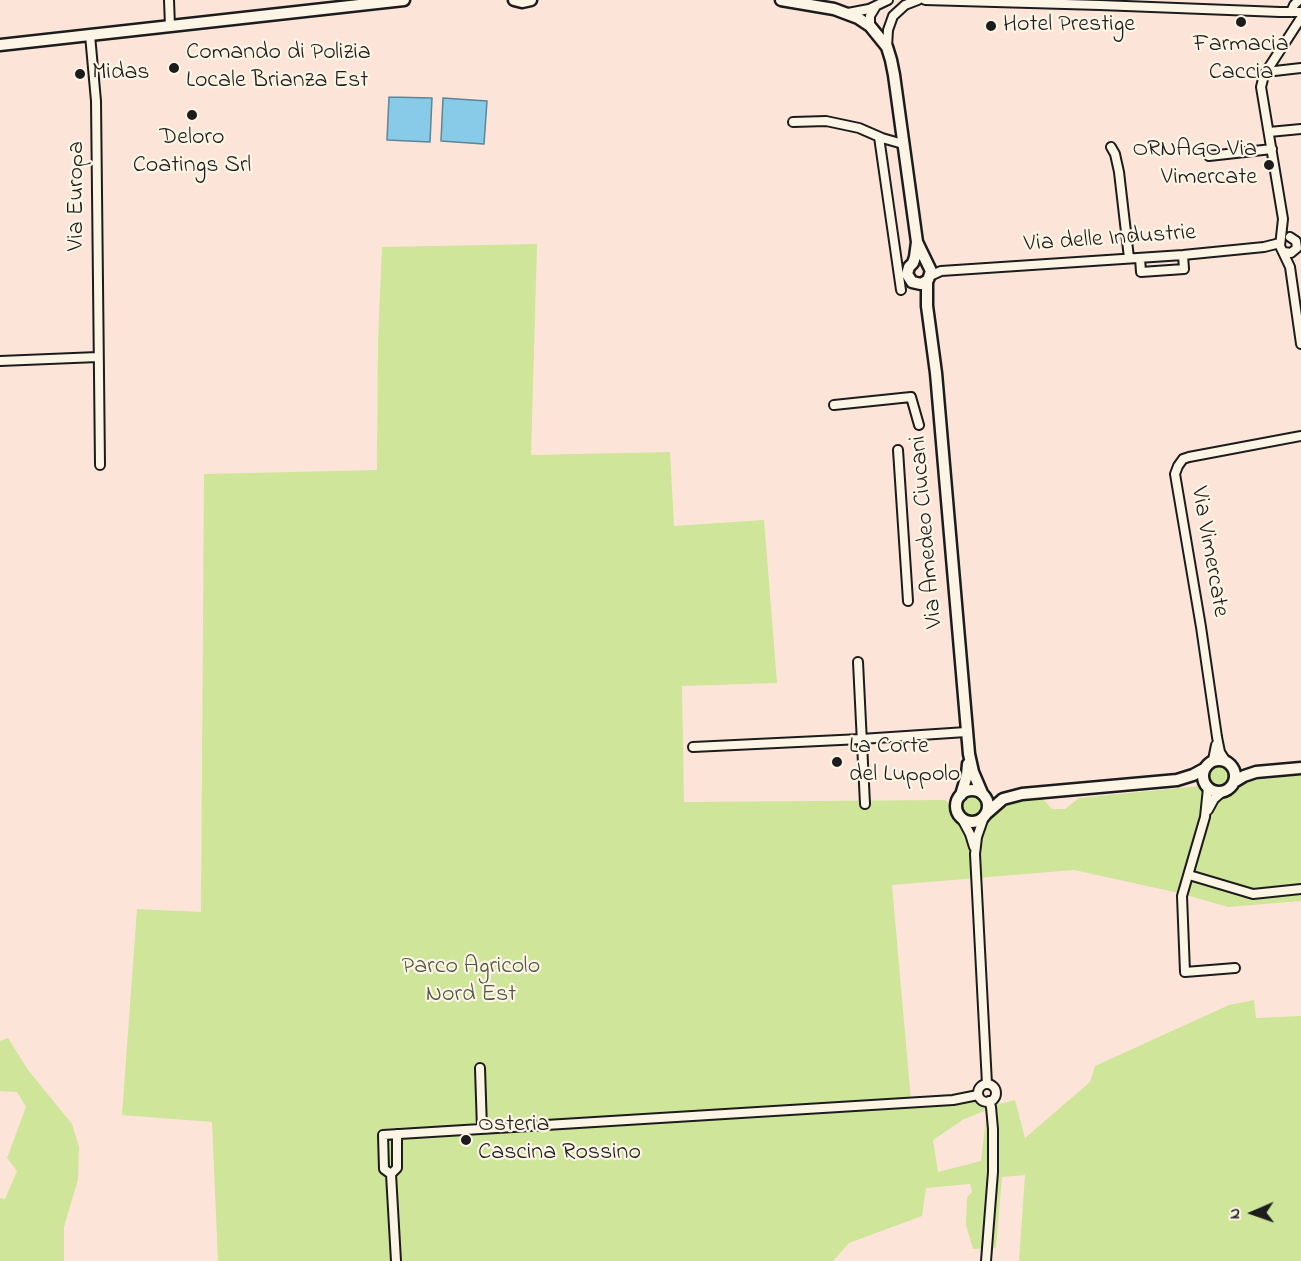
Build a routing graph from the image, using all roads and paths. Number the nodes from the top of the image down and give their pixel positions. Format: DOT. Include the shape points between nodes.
graph roads {
  1 [pos="169,0"];
  2 [pos="404,0"];
  3 [pos="514,0"];
  4 [pos="531,0"];
  5 [pos="781,0"];
  6 [pos="888,0"];
  7 [pos="918,0"];
  8 [pos="925,0"];
  9 [pos="933,0"];
  10 [pos="944,0"];
  11 [pos="1299,0"];
  12 [pos="1188,4"];
  13 [pos="876,6"];
  14 [pos="1291,12"];
  15 [pos="1301,12"];
  16 [pos="848,13"];
  17 [pos="1301,18"];
  18 [pos="170,26"];
  19 [pos="870,26"];
  20 [pos="90,35"];
  21 [pos="0,45"];
  22 [pos="887,47"];
  23 [pos="1301,68"];
  24 [pos="1266,72"];
  25 [pos="794,122"];
  26 [pos="1301,129"];
  27 [pos="1269,132"];
  28 [pos="879,137"];
  29 [pos="903,144"];
  30 [pos="1111,147"];
  31 [pos="1272,149"];
  32 [pos="1209,156"];
  33 [pos="1290,237"];
  34 [pos="1301,238"];
  35 [pos="917,242"];
  36 [pos="1281,242"];
  37 [pos="1297,249"];
  38 [pos="1284,252"];
  39 [pos="1183,255"];
  40 [pos="1129,258"];
  41 [pos="1140,258"];
  42 [pos="913,262"];
  43 [pos="1290,267"];
  44 [pos="928,272"];
  45 [pos="915,283"];
  46 [pos="901,290"];
  47 [pos="927,306"];
  48 [pos="1301,344"];
  49 [pos="99,357"];
  50 [pos="0,361"];
  51 [pos="834,405"];
  52 [pos="919,425"];
  53 [pos="1301,436"];
  54 [pos="898,450"];
  55 [pos="100,465"];
  56 [pos="908,601"];
  57 [pos="858,662"];
  58 [pos="966,732"];
  59 [pos="1217,737"];
  60 [pos="861,739"];
  61 [pos="693,747"];
  62 [pos="969,754"];
  63 [pos="1213,760"];
  64 [pos="1228,762"];
  65 [pos="1301,768"];
  66 [pos="1204,769"];
  67 [pos="1258,771"];
  68 [pos="1178,780"];
  69 [pos="1234,782"];
  70 [pos="1208,788"];
  71 [pos="1222,792"];
  72 [pos="982,793"];
  73 [pos="961,795"];
  74 [pos="1009,798"];
  75 [pos="865,804"];
  76 [pos="986,815"];
  77 [pos="1205,817"];
  78 [pos="962,819"];
  79 [pos="975,854"];
  80 [pos="1189,875"];
  81 [pos="1301,889"];
  82 [pos="1235,968"];
  83 [pos="480,1068"];
  84 [pos="987,1084"];
  85 [pos="978,1095"];
  86 [pos="989,1101"];
  87 [pos="482,1129"];
  88 [pos="397,1134"];
  89 [pos="391,1174"];
  90 [pos="396,1261"];
  91 [pos="986,1261"];
  1 -- 18 [label="street"];
  2 -- 18 [label="main road"];
  3 -- 4 [label="main road"];
  5 -- 16 [label="main road"];
  6 -- 13 [label="street"];
  7 -- 22 [label="street" via="893,16"];
  8 -- 9 [label="street"];
  9 -- 10 [label="street"];
  10 -- 12 [label="street"];
  11 -- 14 [label="street"];
  12 -- 14 [label="street"];
  13 -- 16 [label="street"];
  13 -- 19 [label="street"];
  14 -- 15 [label="street"];
  16 -- 19 [label="main road"];
  17 -- 24 [label="street"];
  18 -- 20 [label="main road"];
  19 -- 22 [label="main road, Via Amedeo Ciucani"];
  20 -- 21 [label="main road"];
  20 -- 49 [label="street, Via Europa" via="96,100"];
  22 -- 29 [label="main road, Via Amedeo Ciucani"];
  23 -- 24 [label="street"];
  24 -- 27 [label="street" via="1261,87"];
  25 -- 28 [label="street" via="826,122 859,128"];
  26 -- 27 [label="street"];
  27 -- 31 [label="street"];
  28 -- 29 [label="street"];
  28 -- 46 [label="street"];
  29 -- 35 [label="main road, Via Amedeo Ciucani"];
  30 -- 40 [label="street" via="1119,172"];
  31 -- 32 [label="street"];
  31 -- 36 [label="street" via="1283,219"];
  33 -- 34 [label="street"];
  33 -- 36 [label="street"];
  33 -- 37 [label="street" via="1297,242"];
  35 -- 42 [label="main road, Via Amedeo Ciucani"];
  35 -- 44 [label="main road, Via Amedeo Ciucani"];
  36 -- 38 [label="street"];
  36 -- 39 [label="street, Via delle Industrie"];
  37 -- 38 [label="street" via="1289,254"];
  37 -- 43 [label="street"];
  38 -- 43 [label="street"];
  39 -- 41 [label="street, Via delle Industrie"];
  39 -- 41 [label="street" via="1184,269 1163,271 1141,272"];
  40 -- 41 [label="street, Via delle Industrie"];
  40 -- 44 [label="street, Via delle Industrie"];
  42 -- 44 [label="main road" via="920,261"];
  42 -- 45 [label="main road, Via Amedeo Ciucani" via="908,274"];
  43 -- 48 [label="street"];
  44 -- 45 [label="main road" via="921,284"];
  44 -- 47 [label="main road, Via Amedeo Ciucani"];
  45 -- 47 [label="main road, Via Amedeo Ciucani"];
  47 -- 58 [label="main road, Via Amedeo Ciucani"];
  49 -- 50 [label="street"];
  49 -- 55 [label="street, Via Europa"];
  51 -- 52 [label="street" via="910,397"];
  53 -- 59 [label="street, Via Vimercate" via="1189,457 1183,459 1175,474"];
  54 -- 56 [label="street"];
  57 -- 60 [label="street"];
  58 -- 60 [label="street"];
  58 -- 62 [label="main road, Via Amedeo Ciucani"];
  59 -- 63 [label="street, Via Vimercate"];
  59 -- 64 [label="street, Via Vimercate" via="1220,752"];
  60 -- 61 [label="street"];
  60 -- 75 [label="street"];
  62 -- 72 [label="main road, Via Amedeo Ciucani"];
  62 -- 73 [label="main road, Via Amedeo Ciucani"];
  63 -- 64 [label="main road"];
  63 -- 66 [label="main road"];
  64 -- 67 [label="main road"];
  64 -- 69 [label="main road" via="1235,774"];
  65 -- 67 [label="main road"];
  66 -- 68 [label="main road"];
  66 -- 70 [label="main road"];
  67 -- 69 [label="main road"];
  68 -- 70 [label="main road"];
  68 -- 74 [label="main road"];
  69 -- 71 [label="main road"];
  70 -- 71 [label="main road"];
  70 -- 77 [label="street"];
  71 -- 77 [label="street"];
  72 -- 73 [label="main road" via="971,790"];
  72 -- 74 [label="main road"];
  72 -- 76 [label="main road, Via Amedeo Ciucani" via="988,803"];
  73 -- 78 [label="main road, Via Amedeo Ciucani" via="956,806"];
  74 -- 76 [label="main road"];
  76 -- 78 [label="main road" via="974,823"];
  76 -- 79 [label="street, Via Amedeo Ciucani"];
  77 -- 80 [label="street"];
  78 -- 79 [label="street, Via Amedeo Ciucani"];
  79 -- 84 [label="street, Via Amedeo Ciucani"];
  80 -- 81 [label="street" via="1253,894"];
  80 -- 82 [label="street" via="1182,896 1185,972"];
  83 -- 87 [label="street"];
  84 -- 85 [label="street"];
  84 -- 86 [label="street" via="995,1092"];
  85 -- 86 [label="street"];
  85 -- 87 [label="street" via="953,1100"];
  86 -- 91 [label="street" via="993,1172"];
  87 -- 88 [label="street"];
  88 -- 89 [label="street" via="397,1168"];
  88 -- 89 [label="street" via="382,1135 384,1168"];
  89 -- 90 [label="street"];
}
